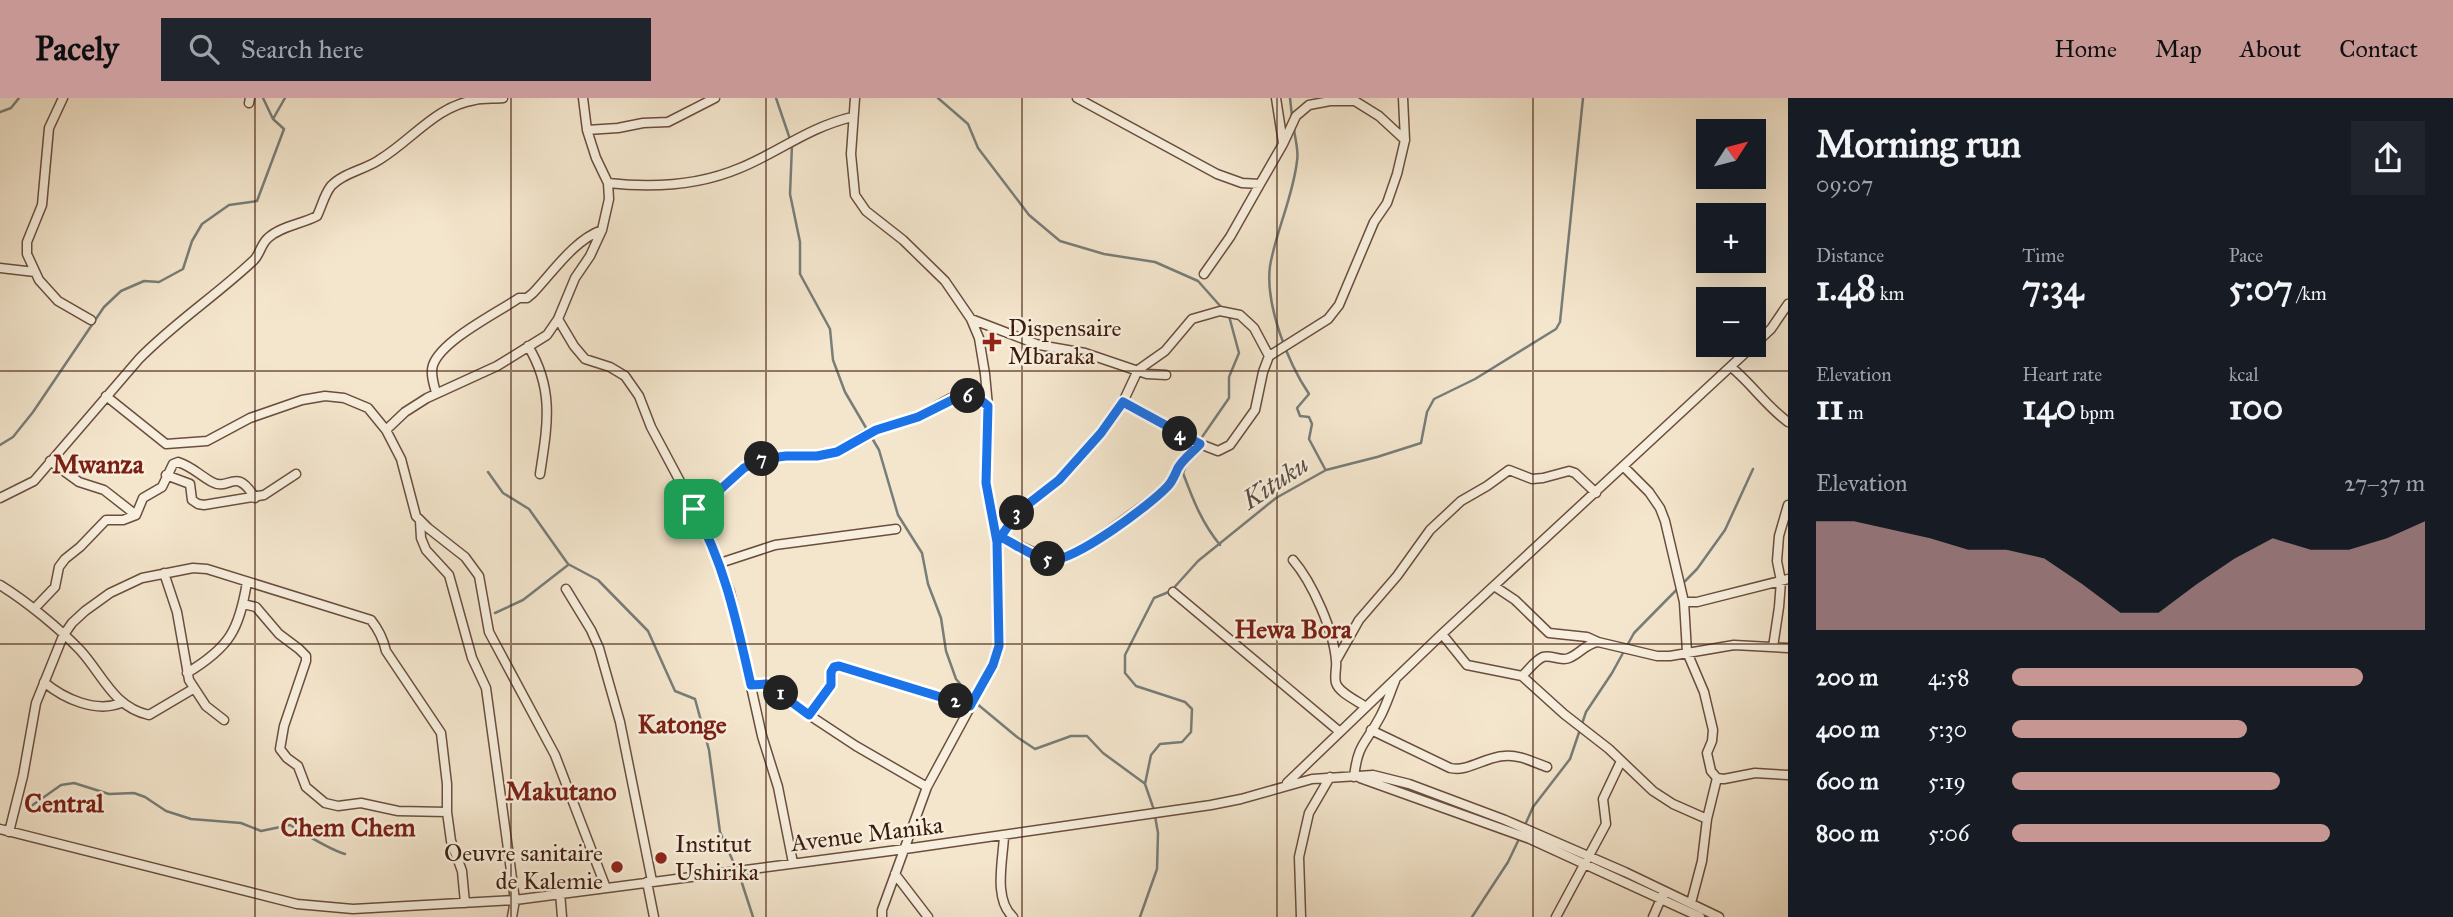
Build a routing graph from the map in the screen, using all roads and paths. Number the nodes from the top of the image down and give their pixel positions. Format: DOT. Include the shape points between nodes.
graph roads {
  1 [pos="63,98"];
  2 [pos="503,98"];
  3 [pos="583,98"];
  4 [pos="715,98"];
  5 [pos="855,98"];
  6 [pos="1077,98"];
  7 [pos="1276,98"];
  8 [pos="1403,98"];
  9 [pos="852,117"];
  10 [pos="587,130"];
  11 [pos="1405,140"];
  12 [pos="1283,144"];
  13 [pos="608,183"];
  14 [pos="1260,184"];
  15 [pos="602,230"];
  16 [pos="0,268"];
  17 [pos="35,272"];
  18 [pos="1204,274"];
  19 [pos="1788,304"];
  20 [pos="558,319"];
  21 [pos="971,319"];
  22 [pos="91,320"];
  23 [pos="528,346"];
  24 [pos="1269,355"];
  25 [pos="1731,367"];
  26 [pos="1138,370"];
  27 [pos="1166,375"];
  28 [pos="436,393"];
  29 [pos="106,396"];
  30 [pos="1123,402"];
  31 [pos="988,406"];
  32 [pos="1788,422"];
  33 [pos="386,430"];
  34 [pos="1200,444"];
  35 [pos="50,461"];
  36 [pos="1624,467"];
  37 [pos="296,474"];
  38 [pos="540,474"];
  39 [pos="166,475"];
  40 [pos="1596,493"];
  41 [pos="0,498"];
  42 [pos="255,498"];
  43 [pos="1788,505"];
  44 [pos="694,509"];
  45 [pos="136,515"];
  46 [pos="420,521"];
  47 [pos="896,529"];
  48 [pos="999,540"];
  49 [pos="1293,560"];
  50 [pos="720,563"];
  51 [pos="163,572"];
  52 [pos="1784,580"];
  53 [pos="247,582"];
  54 [pos="0,585"];
  55 [pos="1494,586"];
  56 [pos="566,589"];
  57 [pos="1173,592"];
  58 [pos="1684,602"];
  59 [pos="243,604"];
  60 [pos="34,610"];
  61 [pos="1441,634"];
  62 [pos="64,636"];
  63 [pos="1598,642"];
  64 [pos="1773,647"];
  65 [pos="1788,648"];
  66 [pos="1687,652"];
  67 [pos="1336,659"];
  68 [pos="187,673"];
  69 [pos="1398,675"];
  70 [pos="1522,676"];
  71 [pos="44,682"];
  72 [pos="751,685"];
  73 [pos="193,689"];
  74 [pos="121,703"];
  75 [pos="970,706"];
  76 [pos="1366,707"];
  77 [pos="809,715"];
  78 [pos="224,720"];
  79 [pos="1371,730"];
  80 [pos="1340,732"];
  81 [pos="1621,761"];
  82 [pos="1547,767"];
  83 [pos="1788,775"];
  84 [pos="1330,777"];
  85 [pos="1354,777"];
  86 [pos="1717,778"];
  87 [pos="1285,785"];
  88 [pos="927,787"];
  89 [pos="447,812"];
  90 [pos="1707,818"];
  91 [pos="5,830"];
  92 [pos="1004,835"];
  93 [pos="905,849"];
  94 [pos="1589,855"];
  95 [pos="793,863"];
  96 [pos="1584,864"];
  97 [pos="895,874"];
  98 [pos="649,882"];
  99 [pos="606,888"];
  100 [pos="560,892"];
  101 [pos="1663,895"];
  102 [pos="515,900"];
  103 [pos="465,903"];
  104 [pos="1691,903"];
  105 [pos="512,917"];
  106 [pos="562,917"];
  107 [pos="654,917"];
  108 [pos="882,917"];
  109 [pos="928,917"];
  110 [pos="1013,917"];
  111 [pos="1301,917"];
  112 [pos="1556,917"];
  113 [pos="1653,917"];
  114 [pos="1700,917"];
  115 [pos="1719,917"];
  1 -- 17 [label="street" via="50,128 42,205 27,242"];
  2 -- 29 [label="street" via="452,107 379,160 340,178 317,216 265,240 254,260 153,345"];
  3 -- 10 [label="street"];
  4 -- 10 [label="street" via="668,122"];
  5 -- 9 [label="street"];
  6 -- 14 [label="street" via="1217,174"];
  7 -- 12 [label="street"];
  8 -- 11 [label="street"];
  9 -- 13 [label="street" via="808,131 727,173 653,186"];
  9 -- 21 [label="street" via="853,187 860,203 935,271"];
  10 -- 13 [label="street"];
  11 -- 12 [label="street" via="1355,101 1330,101 1309,105 1296,116"];
  11 -- 24 [label="street" via="1387,203 1374,222 1334,314"];
  12 -- 14 [label="street"];
  13 -- 15 [label="street"];
  14 -- 18 [label="street"];
  15 -- 20 [label="street"];
  15 -- 28 [label="street" via="578,244 527,298 519,298 477,323 443,351 433,364"];
  16 -- 17 [label="street"];
  17 -- 22 [label="street" via="58,301"];
  19 -- 25 [label="street" via="1771,329"];
  20 -- 23 [label="street" via="547,335"];
  20 -- 44 [label="street" via="585,359 625,376"];
  21 -- 26 [label="street" via="1040,345"];
  21 -- 31 [label="street" via="982,352"];
  23 -- 28 [label="street" via="497,366"];
  23 -- 38 [label="street" via="545,384 548,419"];
  24 -- 26 [label="street" via="1254,328 1240,316 1220,311 1192,319 1165,351"];
  24 -- 34 [label="street" via="1255,410 1235,439 1218,452"];
  25 -- 32 [label="street"];
  25 -- 36 [label="street"];
  26 -- 27 [label="street"];
  26 -- 30 [label="street"];
  28 -- 33 [label="street"];
  29 -- 33 [label="street" via="166,444 207,441 287,403 326,396 357,401"];
  29 -- 35 [label="street"];
  30 -- 34 [label="street"];
  30 -- 48 [label="street" via="1059,480 1025,505"];
  31 -- 44 [label="street" via="977,397 962,395 918,417 876,430 837,452 762,459"];
  31 -- 48 [label="street" via="986,483"];
  33 -- 46 [label="street" via="401,458 411,505"];
  34 -- 48 [label="street" via="1166,489 1087,547 1050,560"];
  35 -- 41 [label="street" via="30,484"];
  35 -- 45 [label="street" via="79,482 104,490"];
  36 -- 40 [label="street"];
  36 -- 58 [label="street" via="1660,508"];
  37 -- 42 [label="street"];
  39 -- 42 [label="street" via="190,484 192,500 198,504"];
  39 -- 42 [label="street" via="178,462 218,484 243,482"];
  39 -- 45 [label="street" via="158,491 143,498"];
  40 -- 55 [label="street"];
  40 -- 67 [label="street" via="1569,471 1532,479 1509,470 1502,472 1461,500 1430,530 1359,620"];
  43 -- 52 [label="street" via="1777,561"];
  44 -- 50 [label="street"];
  45 -- 60 [label="street" via="101,524 59,567 55,587"];
  46 -- 99 [label="street" via="466,557 479,576 489,632 555,755"];
  46 -- 102 [label="street" via="426,550 449,575 472,658 486,688"];
  47 -- 50 [label="street" via="775,545"];
  48 -- 75 [label="street" via="999,646"];
  49 -- 67 [label="street" via="1312,589"];
  50 -- 72 [label="street"];
  51 -- 53 [label="street" via="206,569"];
  51 -- 62 [label="street" via="110,593 72,623"];
  51 -- 68 [label="street" via="177,612"];
  52 -- 58 [label="street" via="1697,603"];
  52 -- 64 [label="street"];
  53 -- 59 [label="street"];
  53 -- 89 [label="street" via="371,620 441,733"];
  54 -- 60 [label="street"];
  55 -- 61 [label="street"];
  55 -- 63 [label="street" via="1549,633"];
  56 -- 98 [label="street" via="599,648 620,722"];
  57 -- 80 [label="street"];
  58 -- 66 [label="street"];
  59 -- 68 [label="street" via="230,636"];
  59 -- 89 [label="street" via="256,607 278,634 306,656 280,749 298,766 306,787 325,803 338,806 361,803 398,811"];
  60 -- 62 [label="street"];
  61 -- 69 [label="street"];
  61 -- 70 [label="street" via="1467,665"];
  62 -- 71 [label="street"];
  62 -- 74 [label="street"];
  63 -- 66 [label="street" via="1657,656"];
  63 -- 70 [label="street" via="1588,643 1567,659 1539,659"];
  64 -- 65 [label="street"];
  64 -- 66 [label="street" via="1734,645"];
  66 -- 86 [label="street" via="1709,709 1713,730 1707,753"];
  67 -- 76 [label="street" via="1336,683"];
  68 -- 73 [label="street"];
  69 -- 76 [label="street"];
  69 -- 79 [label="street"];
  70 -- 81 [label="street"];
  71 -- 74 [label="street" via="83,703"];
  71 -- 91 [label="street" via="23,776"];
  72 -- 77 [label="street" via="767,684"];
  72 -- 95 [label="street"];
  73 -- 74 [label="street" via="149,715"];
  73 -- 78 [label="street"];
  75 -- 77 [label="street" via="839,666 834,667 831,685"];
  75 -- 88 [label="street"];
  76 -- 80 [label="street"];
  77 -- 88 [label="street"];
  79 -- 82 [label="street" via="1459,770 1503,756"];
  79 -- 85 [label="street" via="1360,746"];
  80 -- 87 [label="street"];
  81 -- 90 [label="street" via="1653,791"];
  81 -- 94 [label="street" via="1603,799 1606,824"];
  83 -- 86 [label="street"];
  84 -- 85 [label="street, Avenue Manika"];
  84 -- 87 [label="street, Avenue Manika"];
  84 -- 111 [label="street" via="1309,813 1299,857"];
  85 -- 94 [label="street" via="1373,775 1409,784"];
  85 -- 96 [label="street" via="1531,839"];
  86 -- 90 [label="street"];
  87 -- 92 [label="street, Avenue Manika" via="1241,799"];
  88 -- 93 [label="street"];
  89 -- 103 [label="street"];
  90 -- 104 [label="street"];
  91 -- 103 [label="street, Avenue Manika" via="296,904 353,909"];
  92 -- 93 [label="street, Avenue Manika"];
  92 -- 110 [label="street" via="1002,897"];
  93 -- 95 [label="street, Avenue Manika"];
  93 -- 97 [label="street"];
  94 -- 96 [label="street"];
  94 -- 101 [label="street"];
  95 -- 98 [label="street, Avenue Manika"];
  96 -- 101 [label="street"];
  96 -- 112 [label="street"];
  97 -- 108 [label="street"];
  97 -- 109 [label="street"];
  98 -- 99 [label="street, Avenue Manika"];
  98 -- 107 [label="street"];
  99 -- 100 [label="street, Avenue Manika"];
  100 -- 102 [label="street, Avenue Manika"];
  100 -- 106 [label="street"];
  101 -- 104 [label="street"];
  101 -- 113 [label="street"];
  101 -- 114 [label="street"];
  102 -- 103 [label="street, Avenue Manika"];
  102 -- 105 [label="street"];
  104 -- 115 [label="street"];
}
